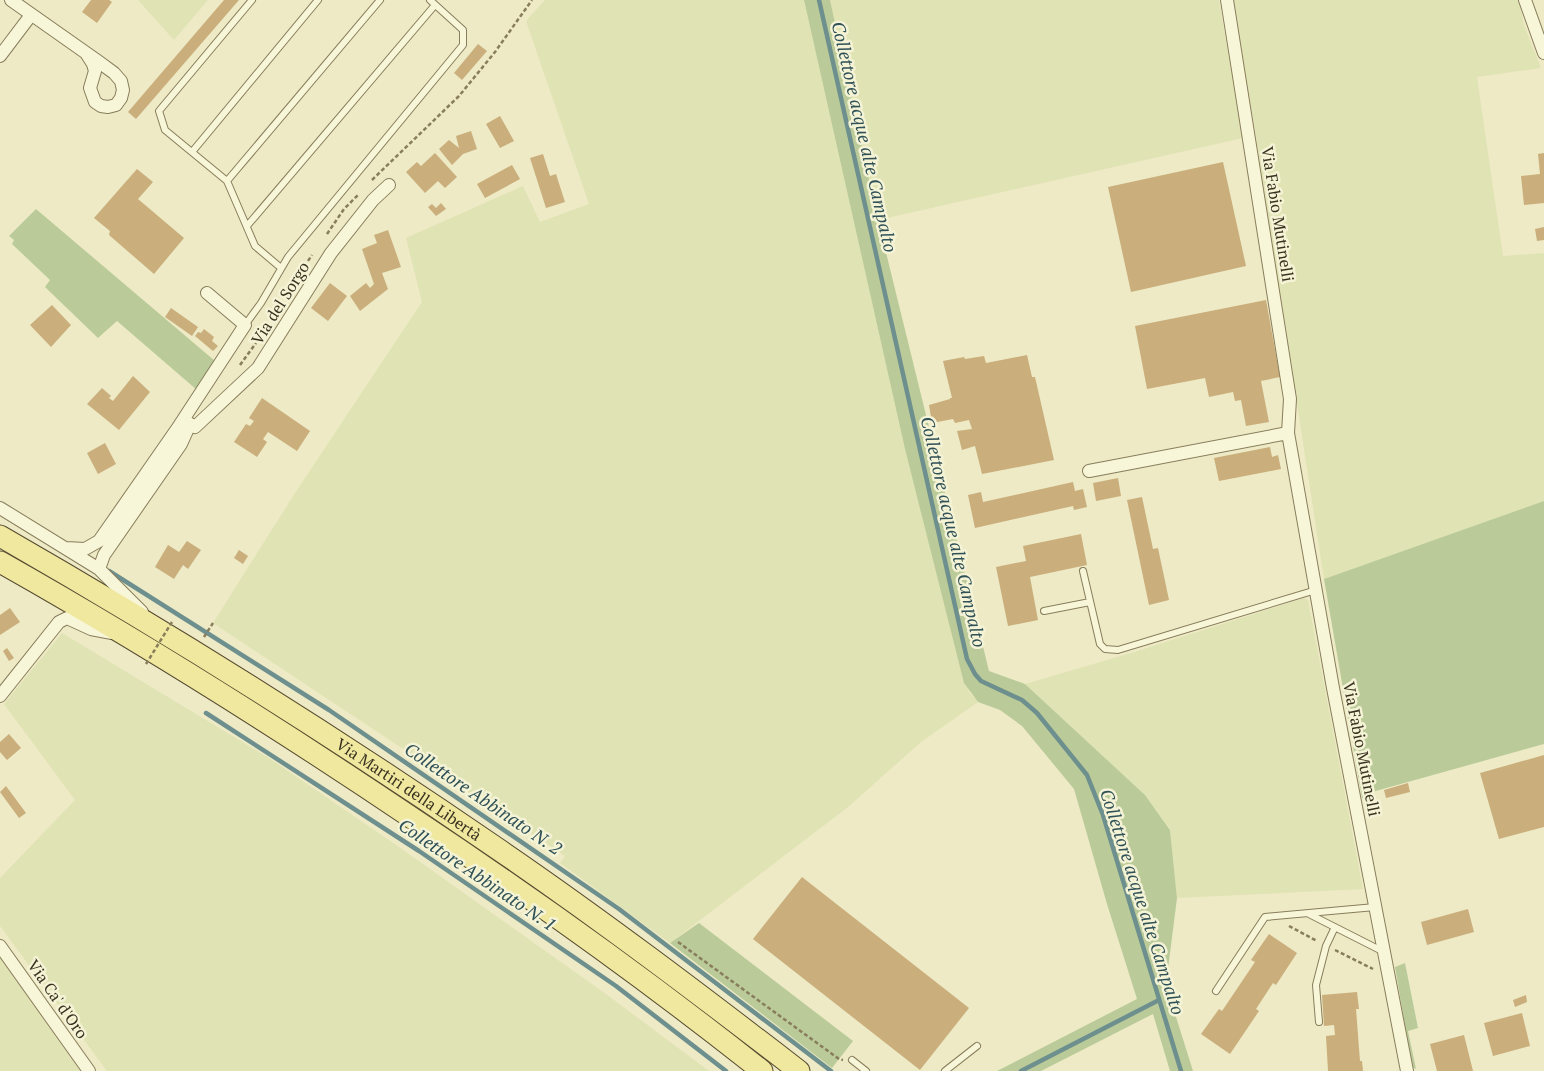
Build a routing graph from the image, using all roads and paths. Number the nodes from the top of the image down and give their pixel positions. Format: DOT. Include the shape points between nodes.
graph roads {
  1 [pos="12,0"];
  2 [pos="252,0"];
  3 [pos="318,0"];
  4 [pos="380,0"];
  5 [pos="1227,0"];
  6 [pos="1525,0"];
  7 [pos="433,2"];
  8 [pos="31,15"];
  9 [pos="86,53"];
  10 [pos="1544,53"];
  11 [pos="0,56"];
  12 [pos="192,152"];
  13 [pos="227,181"];
  14 [pos="389,185"];
  15 [pos="247,226"];
  16 [pos="281,268"];
  17 [pos="207,293"];
  18 [pos="245,325"];
  19 [pos="187,422"];
  20 [pos="1288,433"];
  21 [pos="1089,471"];
  22 [pos="0,508"];
  23 [pos="0,521"];
  24 [pos="0,536"];
  25 [pos="66,548"];
  26 [pos="5,566"];
  27 [pos="98,569"];
  28 [pos="1083,571"];
  29 [pos="92,589"];
  30 [pos="1316,590"];
  31 [pos="1090,602"];
  32 [pos="1044,611"];
  33 [pos="213,623"];
  34 [pos="166,626"];
  35 [pos="128,636"];
  36 [pos="203,640"];
  37 [pos="146,664"];
  38 [pos="0,696"];
  39 [pos="1375,907"];
  40 [pos="1308,913"];
  41 [pos="1336,927"];
  42 [pos="678,942"];
  43 [pos="0,946"];
  44 [pos="1384,952"];
  45 [pos="1216,992"];
  46 [pos="1319,1022"];
  47 [pos="977,1046"];
  48 [pos="852,1060"];
  49 [pos="89,1071"];
  50 [pos="762,1071"];
  51 [pos="799,1071"];
  52 [pos="866,1071"];
  53 [pos="945,1071"];
  54 [pos="1406,1071"];
  1 -- 8 [label="street"];
  2 -- 12 [label="lane" via="159,111 165,130"];
  3 -- 12 [label="lane"];
  4 -- 13 [label="lane"];
  5 -- 20 [label="street, Via Fabio Mutinelli" via="1290,398"];
  6 -- 10 [label="street"];
  7 -- 15 [label="lane"];
  7 -- 16 [label="lane" via="462,30 463,45"];
  8 -- 9 [label="street"];
  8 -- 11 [label="street"];
  12 -- 13 [label="lane"];
  13 -- 15 [label="lane"];
  14 -- 19 [label="street, Via del Sorgo" via="331,253 258,368 195,427"];
  15 -- 16 [label="lane" via="255,246"];
  16 -- 18 [label="lane"];
  17 -- 18 [label="street, Via del Sorgo"];
  18 -- 19 [label="street, Via del Sorgo"];
  19 -- 25 [label="street, Via del Sorgo" via="99,541 85,549"];
  19 -- 27 [label="street, Via del Sorgo" via="180,444 104,555"];
  20 -- 21 [label="street"];
  20 -- 30 [label="street, Via Fabio Mutinelli"];
  22 -- 25 [label="street"];
  23 -- 29 [label="main road"];
  24 -- 29 [label="main road, Via Martiri della Libertà"];
  25 -- 27 [label="street"];
  26 -- 35 [label="main road, Via Martiri della Libertà"];
  27 -- 34 [label="street"];
  28 -- 31 [label="lane"];
  29 -- 34 [label="main road, Via Martiri della Libertà"];
  30 -- 31 [label="lane" via="1118,650 1100,644"];
  30 -- 39 [label="street, Via Fabio Mutinelli"];
  31 -- 32 [label="lane"];
  33 -- 36 [label="path"];
  34 -- 37 [label="path, bridge"];
  34 -- 51 [label="main road, Via Martiri della Libertà" via="496,848 628,941"];
  35 -- 38 [label="street" via="91,629 67,618 59,622"];
  35 -- 50 [label="main road, Via Martiri della Libertà" via="339,769 484,866 615,959"];
  39 -- 40 [label="lane"];
  39 -- 44 [label="street, Via Fabio Mutinelli"];
  40 -- 41 [label="lane"];
  40 -- 45 [label="lane" via="1265,917"];
  41 -- 44 [label="lane"];
  41 -- 46 [label="lane" via="1326,946 1316,985"];
  42 -- 48 [label="path" via="839,1060"];
  43 -- 49 [label="street, Via Ca' d'Oro"];
  44 -- 54 [label="street, Via Fabio Mutinelli"];
  47 -- 53 [label="lane"];
  48 -- 52 [label="lane"];
}
